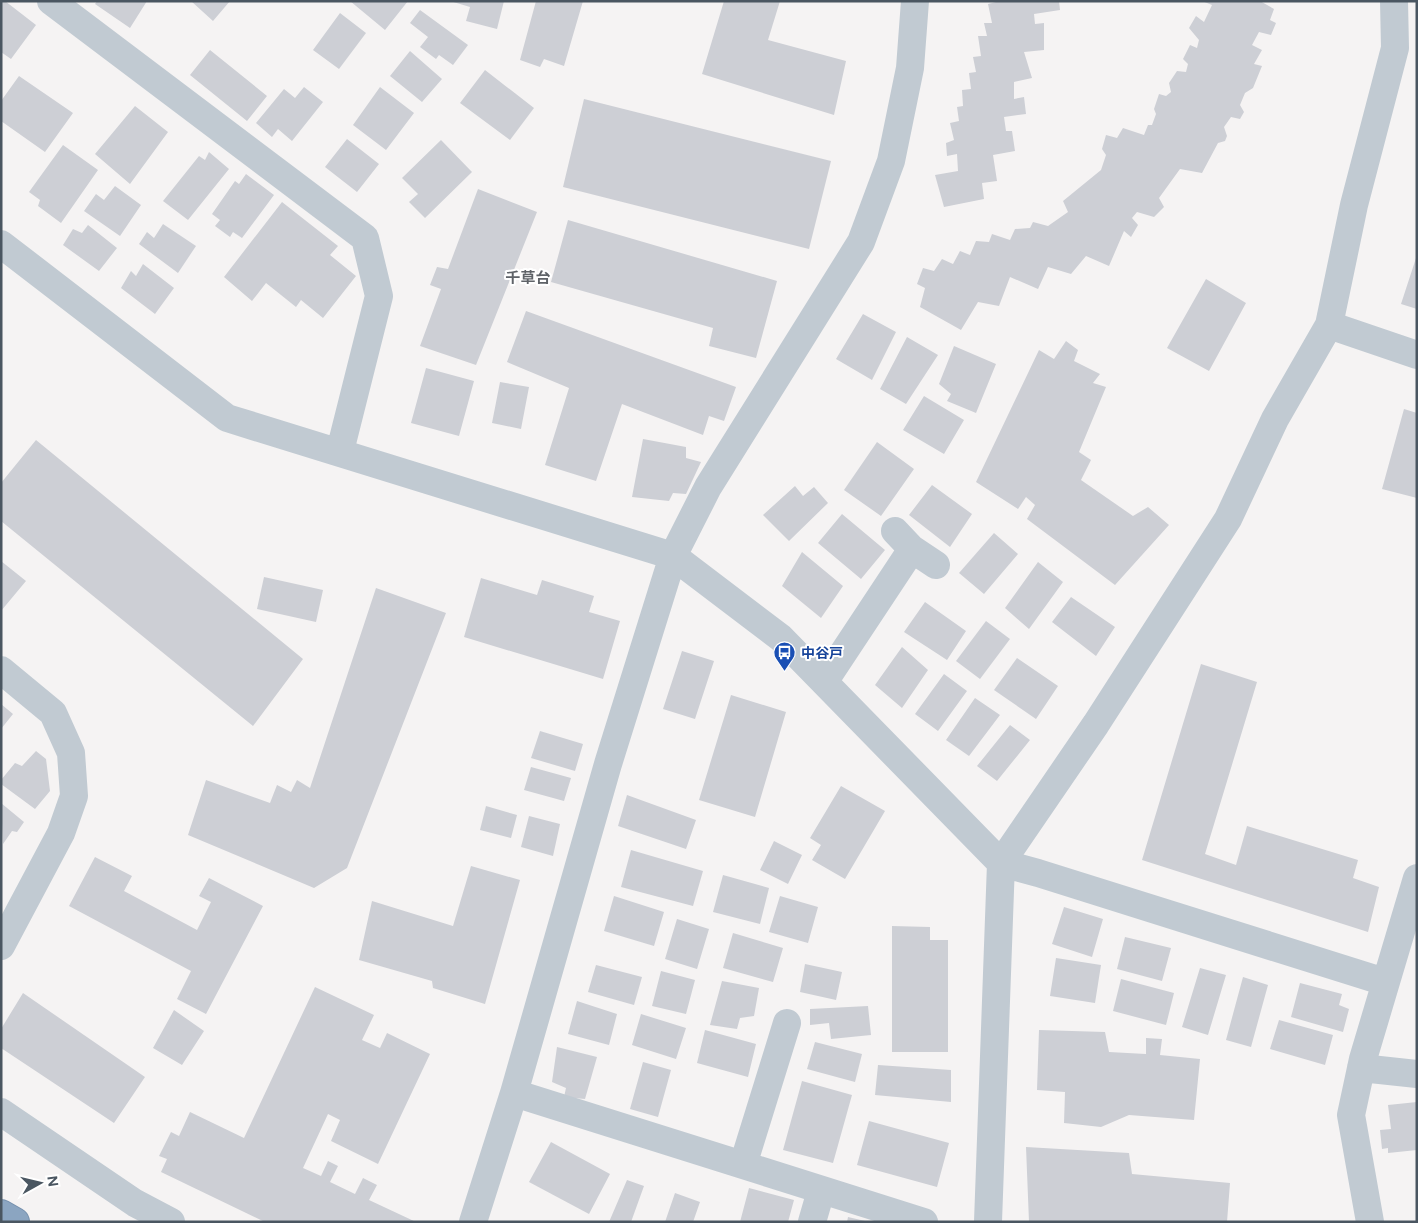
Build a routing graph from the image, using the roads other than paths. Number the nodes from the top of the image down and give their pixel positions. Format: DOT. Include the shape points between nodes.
graph roads {
  1 [pos="51,1"];
  2 [pos="915,1"];
  3 [pos="1394,1"];
  4 [pos="1,244"];
  5 [pos="1329,326"];
  6 [pos="1417,355"];
  7 [pos="340,451"];
  8 [pos="674,556"];
  9 [pos="936,565"];
  10 [pos="1,670"];
  11 [pos="824,682"];
  12 [pos="1001,863"];
  13 [pos="1417,878"];
  14 [pos="1,946"];
  15 [pos="1385,982"];
  16 [pos="787,1023"];
  17 [pos="1361,1068"];
  18 [pos="1417,1074"];
  19 [pos="514,1093"];
  20 [pos="1,1112"];
  21 [pos="743,1165"];
  22 [pos="821,1191"];
  23 [pos="1,1214"];
  24 [pos="15,1222"];
  25 [pos="171,1222"];
  26 [pos="473,1222"];
  27 [pos="812,1222"];
  28 [pos="924,1222"];
  29 [pos="988,1222"];
  30 [pos="1370,1222"];
  1 -- 7 [label="street" via="365,238 379,296"];
  2 -- 8 [label="street" via="910,68 892,161 861,242 708,488"];
  3 -- 5 [label="street" via="1396,48 1354,205"];
  4 -- 7 [label="street" via="227,418"];
  5 -- 6 [label="street"];
  5 -- 12 [label="street" via="1275,419 1228,519 1102,715"];
  7 -- 8 [label="street"];
  8 -- 11 [label="street" via="781,638"];
  8 -- 19 [label="street" via="608,764"];
  9 -- 11 [label="street" via="903,540"];
  10 -- 14 [label="street" via="53,713 71,753 74,796 61,833"];
  11 -- 12 [label="street"];
  12 -- 15 [label="street"];
  12 -- 29 [label="street"];
  13 -- 15 [label="street"];
  15 -- 17 [label="street"];
  16 -- 21 [label="street"];
  17 -- 18 [label="street"];
  17 -- 30 [label="street" via="1351,1115"];
  19 -- 21 [label="street"];
  19 -- 26 [label="street"];
  20 -- 25 [label="street" via="135,1203"];
  21 -- 22 [label="street"];
  22 -- 27 [label="street"];
  22 -- 28 [label="street"];
  23 -- 24 [label="highway"];
}
